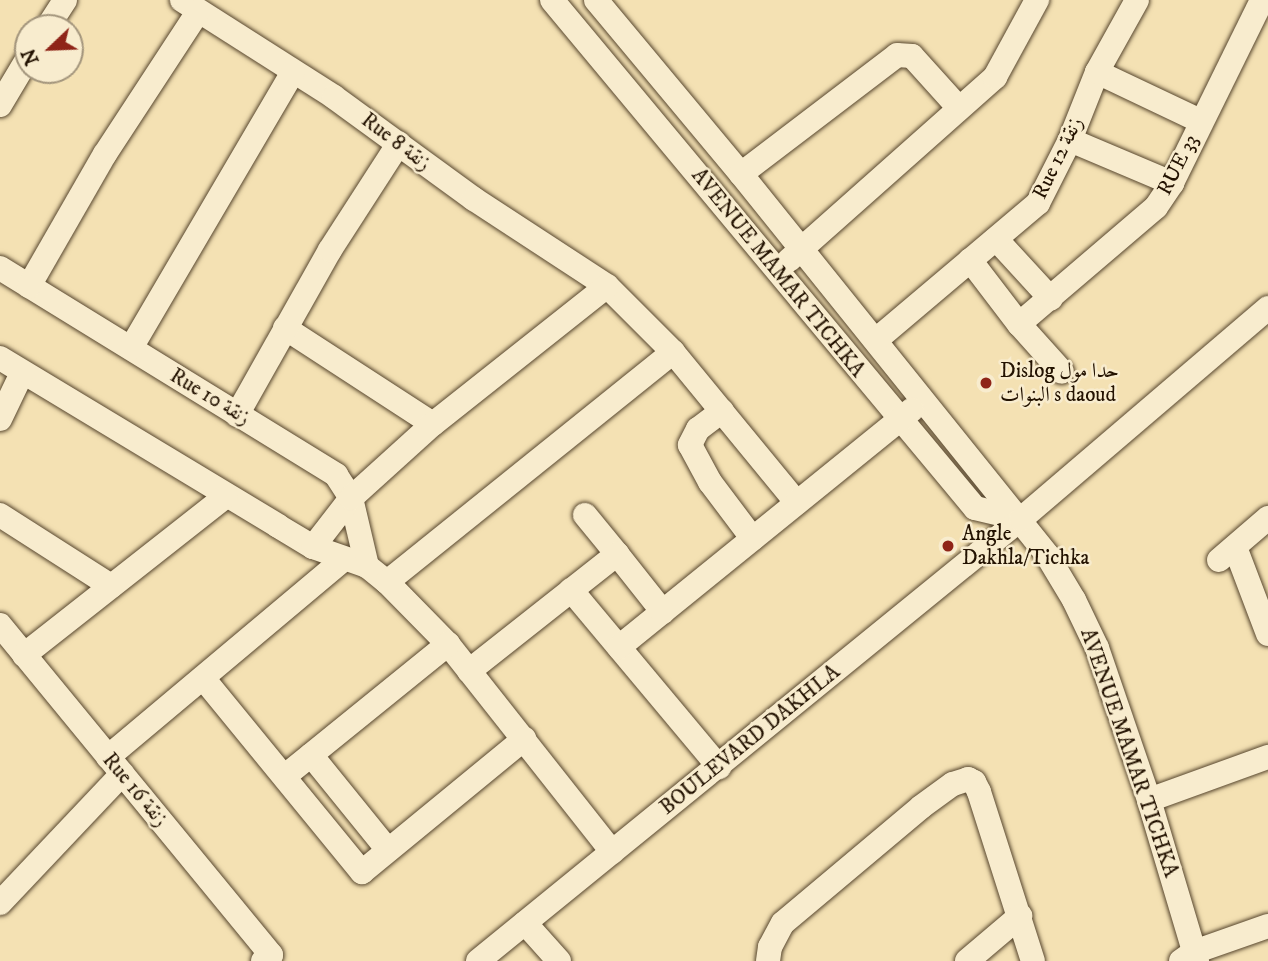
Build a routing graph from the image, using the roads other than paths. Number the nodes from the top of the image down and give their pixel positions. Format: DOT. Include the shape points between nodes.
graph roads {
  1 [pos="552,0"];
  2 [pos="596,0"];
  3 [pos="1037,0"];
  4 [pos="1137,0"];
  5 [pos="1262,0"];
  6 [pos="190,6"];
  7 [pos="293,72"];
  8 [pos="1097,72"];
  9 [pos="14,82"];
  10 [pos="0,105"];
  11 [pos="959,108"];
  12 [pos="1200,121"];
  13 [pos="1070,140"];
  14 [pos="399,143"];
  15 [pos="741,174"];
  16 [pos="1172,183"];
  17 [pos="996,239"];
  18 [pos="802,250"];
  19 [pos="971,260"];
  20 [pos="0,268"];
  21 [pos="776,272"];
  22 [pos="29,286"];
  23 [pos="607,286"];
  24 [pos="1051,299"];
  25 [pos="1268,308"];
  26 [pos="1019,324"];
  27 [pos="285,328"];
  28 [pos="876,340"];
  29 [pos="131,348"];
  30 [pos="673,352"];
  31 [pos="0,358"];
  32 [pos="1062,372"];
  33 [pos="22,373"];
  34 [pos="924,400"];
  35 [pos="722,411"];
  36 [pos="237,415"];
  37 [pos="0,419"];
  38 [pos="900,420"];
  39 [pos="433,424"];
  40 [pos="226,496"];
  41 [pos="351,498"];
  42 [pos="797,503"];
  43 [pos="585,514"];
  44 [pos="0,515"];
  45 [pos="1021,519"];
  46 [pos="1268,519"];
  47 [pos="753,539"];
  48 [pos="313,547"];
  49 [pos="617,554"];
  50 [pos="356,563"];
  51 [pos="387,582"];
  52 [pos="111,586"];
  53 [pos="571,590"];
  54 [pos="663,612"];
  55 [pos="0,625"];
  56 [pos="1268,634"];
  57 [pos="448,644"];
  58 [pos="619,647"];
  59 [pos="24,655"];
  60 [pos="469,671"];
  61 [pos="203,678"];
  62 [pos="524,739"];
  63 [pos="312,755"];
  64 [pos="1268,757"];
  65 [pos="115,766"];
  66 [pos="719,766"];
  67 [pos="285,776"];
  68 [pos="1149,800"];
  69 [pos="388,850"];
  70 [pos="612,852"];
  71 [pos="0,903"];
  72 [pos="1020,916"];
  73 [pos="525,923"];
  74 [pos="1268,926"];
  75 [pos="267,958"];
  76 [pos="1190,958"];
  77 [pos="478,961"];
  78 [pos="559,961"];
  79 [pos="768,961"];
  80 [pos="967,961"];
  81 [pos="1033,961"];
  1 -- 21 [label="street, AVENUE MAMAR TICHKA"];
  2 -- 15 [label="street, AVENUE MAMAR TICHKA"];
  3 -- 11 [label="street" via="995,77"];
  4 -- 8 [label="street, Rue 12 زنقة"];
  5 -- 12 [label="street, RUE 33"];
  6 -- 7 [label="street, Rue 8 زنقة"];
  6 -- 22 [label="street"];
  7 -- 14 [label="street, Rue 8 زنقة"];
  7 -- 29 [label="street"];
  8 -- 12 [label="street"];
  8 -- 13 [label="street, Rue 12 زنقة"];
  9 -- 10 [label="street"];
  11 -- 15 [label="street" via="912,57 897,55"];
  11 -- 18 [label="street"];
  12 -- 16 [label="street, RUE 33"];
  13 -- 16 [label="street"];
  13 -- 17 [label="street, Rue 12 زنقة" via="1038,203"];
  14 -- 23 [label="street, Rue 8 زنقة" via="474,199"];
  14 -- 27 [label="street"];
  15 -- 18 [label="street, AVENUE MAMAR TICHKA"];
  16 -- 24 [label="street, RUE 33" via="1156,207"];
  17 -- 19 [label="street, Rue 12 زنقة"];
  17 -- 24 [label="street"];
  18 -- 21 [label="street"];
  18 -- 28 [label="street, AVENUE MAMAR TICHKA"];
  19 -- 26 [label="street"];
  19 -- 28 [label="street, Rue 12 زنقة"];
  20 -- 22 [label="street, Rue 10 زنقة"];
  21 -- 38 [label="street, AVENUE MAMAR TICHKA"];
  22 -- 29 [label="street, Rue 10 زنقة"];
  23 -- 30 [label="street, Rue 8 زنقة"];
  23 -- 39 [label="street"];
  24 -- 26 [label="street, RUE 33"];
  25 -- 45 [label="street, BOULEVARD DAKHLA"];
  26 -- 32 [label="street"];
  27 -- 36 [label="street"];
  27 -- 39 [label="street"];
  28 -- 34 [label="street, AVENUE MAMAR TICHKA"];
  29 -- 36 [label="street, Rue 10 زنقة"];
  30 -- 35 [label="street, Rue 8 زنقة"];
  30 -- 51 [label="street"];
  31 -- 33 [label="street"];
  33 -- 37 [label="street"];
  33 -- 40 [label="street"];
  34 -- 38 [label="street"];
  34 -- 45 [label="street, AVENUE MAMAR TICHKA"];
  35 -- 42 [label="street, Rue 8 زنقة"];
  35 -- 47 [label="street" via="698,429 690,445 710,482"];
  36 -- 41 [label="street, Rue 10 زنقة" via="324,466"];
  38 -- 42 [label="street"];
  38 -- 45 [label="street, AVENUE MAMAR TICHKA" via="975,508"];
  39 -- 41 [label="street"];
  40 -- 48 [label="street"];
  40 -- 52 [label="street"];
  41 -- 48 [label="street"];
  41 -- 50 [label="street, Rue 10 زنقة"];
  42 -- 47 [label="street"];
  43 -- 49 [label="street"];
  44 -- 52 [label="street"];
  45 -- 66 [label="street, BOULEVARD DAKHLA"];
  45 -- 68 [label="street, AVENUE MAMAR TICHKA" via="1068,589 1097,648"];
  46 -- 56 [label="street" via="1227,553"];
  47 -- 54 [label="street"];
  48 -- 50 [label="street"];
  49 -- 53 [label="street"];
  49 -- 54 [label="street"];
  50 -- 51 [label="street"];
  50 -- 61 [label="street"];
  51 -- 57 [label="street"];
  52 -- 59 [label="street"];
  53 -- 58 [label="street"];
  53 -- 60 [label="street"];
  54 -- 58 [label="street"];
  55 -- 59 [label="street, Rue 16 زنقة"];
  57 -- 60 [label="street"];
  57 -- 63 [label="street"];
  58 -- 66 [label="street"];
  59 -- 65 [label="street, Rue 16 زنقة"];
  60 -- 62 [label="street"];
  61 -- 65 [label="street"];
  61 -- 67 [label="street"];
  62 -- 69 [label="street"];
  62 -- 70 [label="street"];
  63 -- 67 [label="street"];
  63 -- 69 [label="street"];
  64 -- 68 [label="street"];
  65 -- 71 [label="street"];
  65 -- 75 [label="street, Rue 16 زنقة"];
  66 -- 70 [label="street, BOULEVARD DAKHLA"];
  67 -- 69 [label="street" via="362,872"];
  68 -- 76 [label="street, AVENUE MAMAR TICHKA"];
  70 -- 73 [label="street, BOULEVARD DAKHLA"];
  72 -- 79 [label="street" via="975,782 960,781 921,807 783,923 769,947"];
  72 -- 80 [label="street"];
  72 -- 81 [label="street"];
  73 -- 77 [label="street, BOULEVARD DAKHLA"];
  73 -- 78 [label="street"];
  74 -- 76 [label="street"];
}
